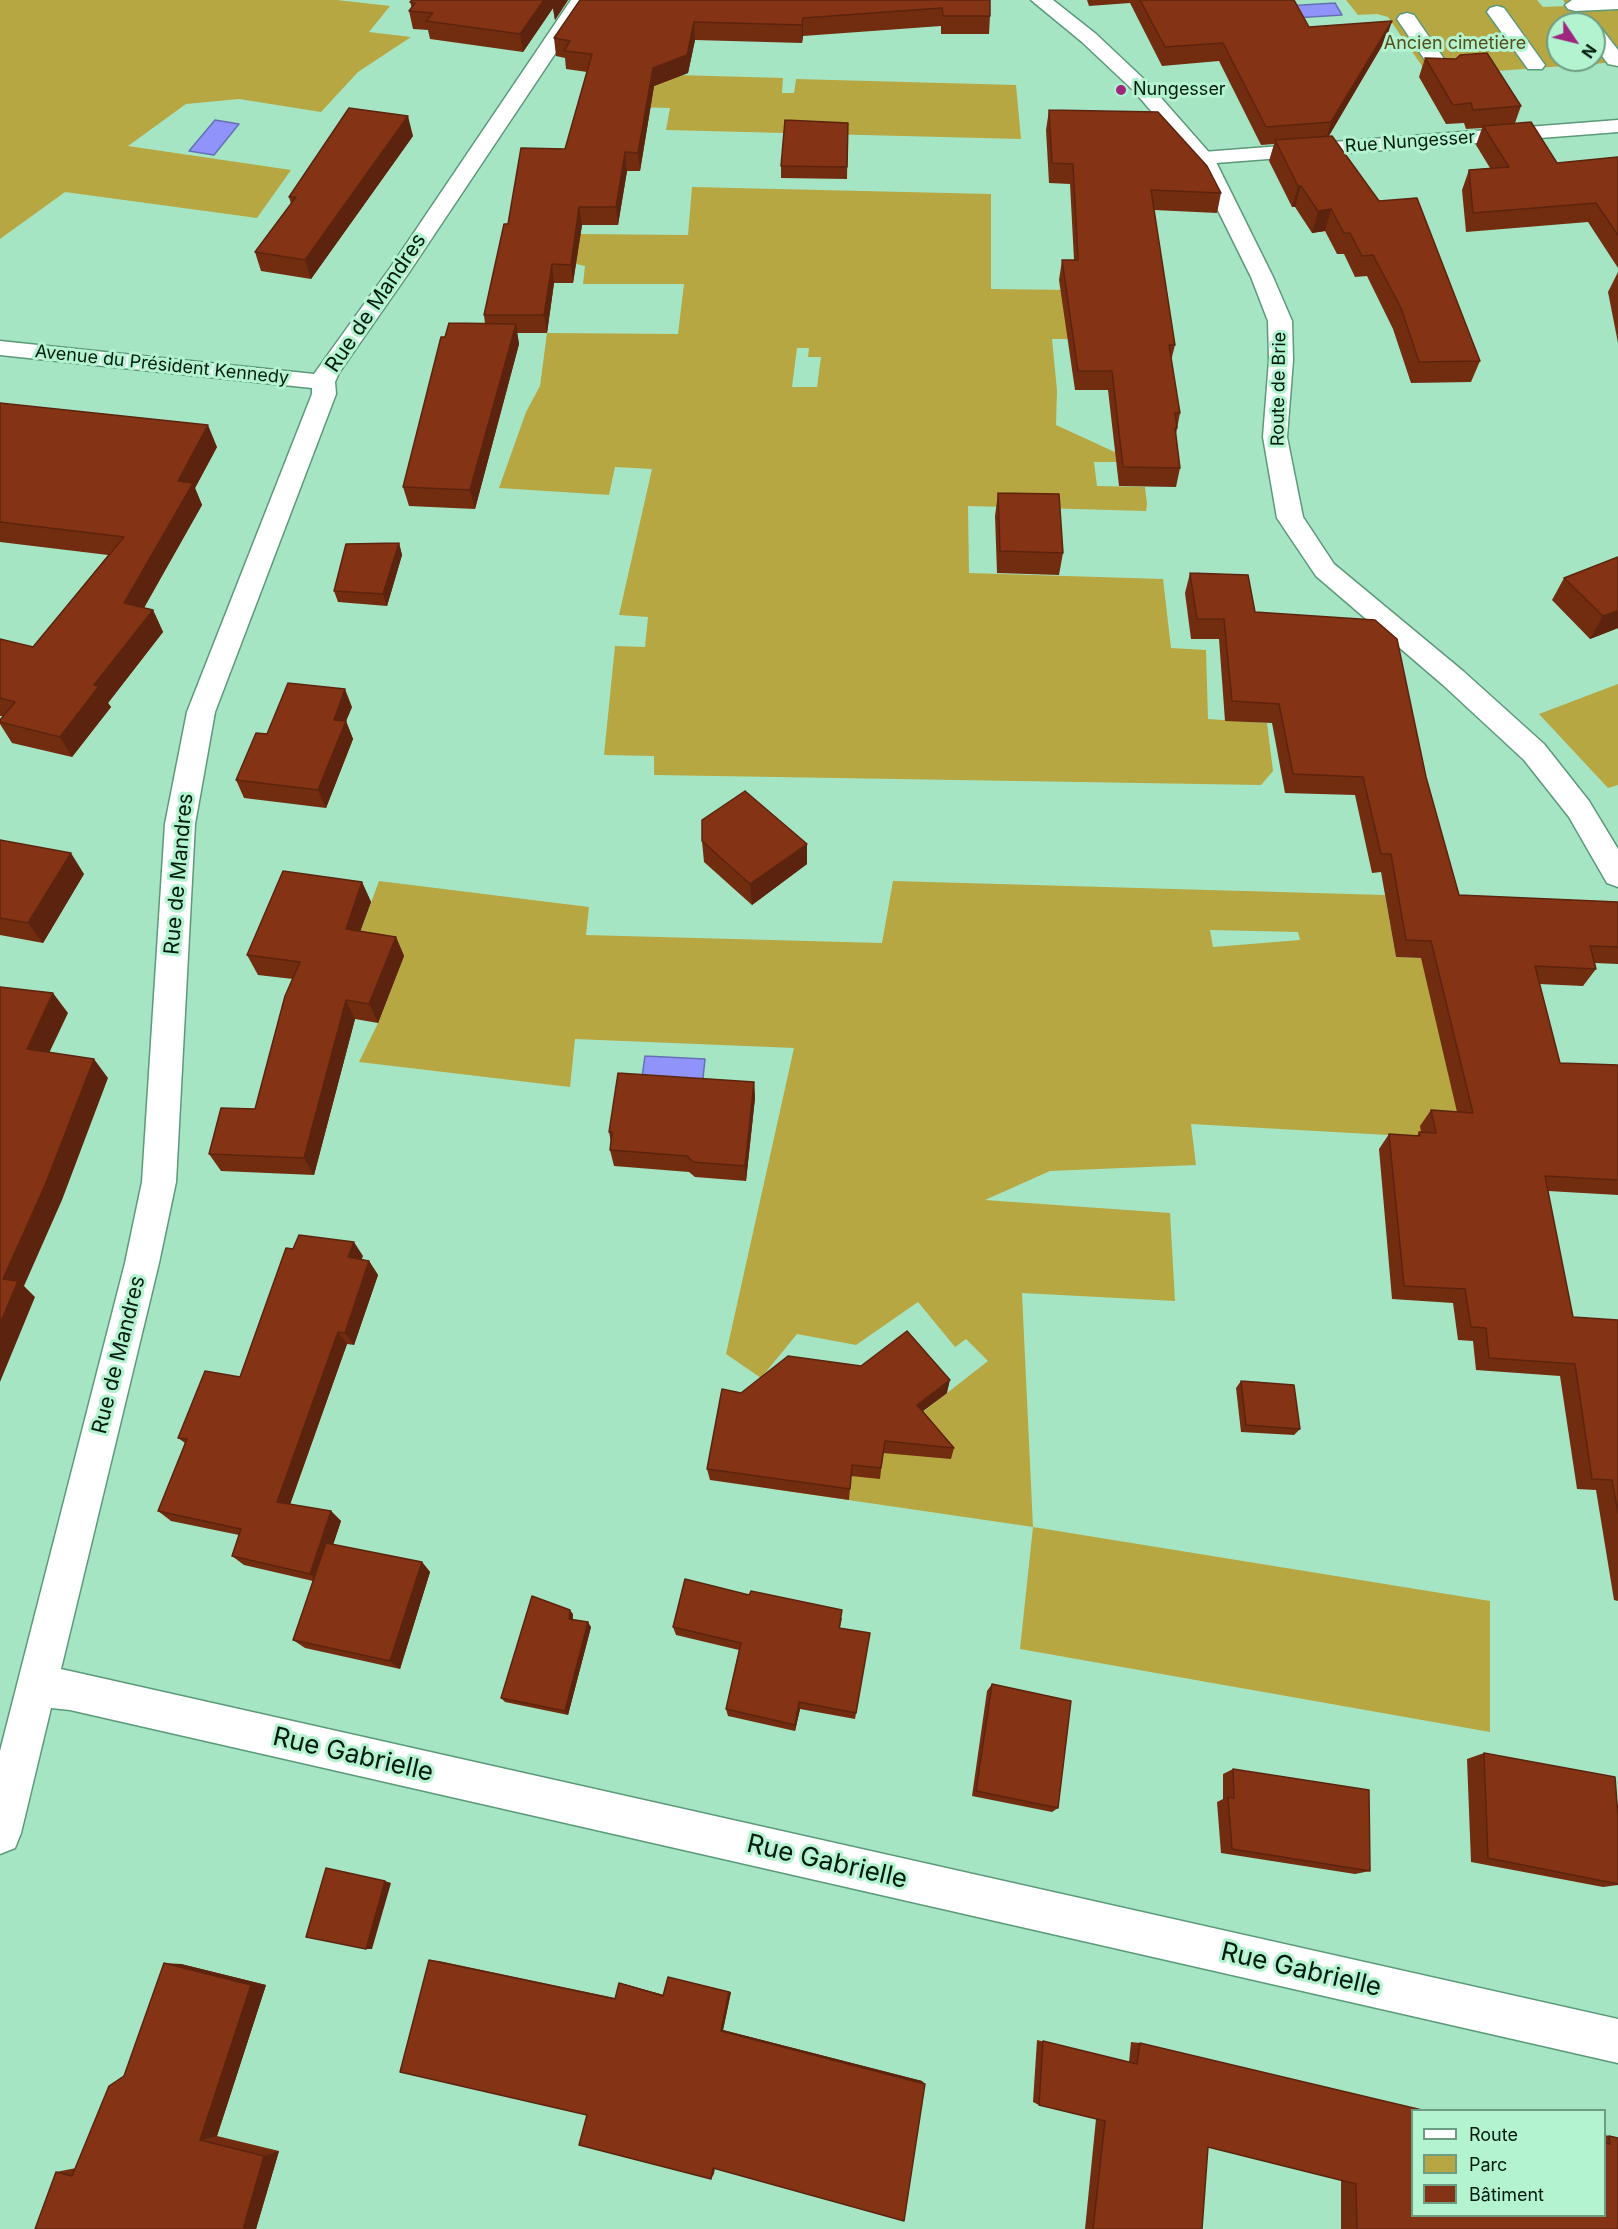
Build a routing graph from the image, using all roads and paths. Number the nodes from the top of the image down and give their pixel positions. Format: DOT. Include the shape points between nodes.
graph roads {
  1 [pos="581,0"];
  2 [pos="1041,0"];
  3 [pos="1573,3"];
  4 [pos="1618,3"];
  5 [pos="1497,12"];
  6 [pos="1407,19"];
  7 [pos="1606,48"];
  8 [pos="1618,60"];
  9 [pos="1535,65"];
  10 [pos="1443,72"];
  11 [pos="1618,126"];
  12 [pos="1203,158"];
  13 [pos="0,348"];
  14 [pos="323,382"];
  15 [pos="1618,875"];
  16 [pos="36,1687"];
  17 [pos="0,1833"];
  18 [pos="1618,2041"];
  1 -- 14 [label="street, Rue de Mandres"];
  2 -- 12 [label="street, Route de Brie" via="1141,87"];
  3 -- 4 [label="street"];
  5 -- 9 [label="street"];
  6 -- 10 [label="street"];
  7 -- 8 [label="street"];
  11 -- 12 [label="street, Rue Nungesser"];
  12 -- 15 [label="street, Route de Brie" via="1280,321 1275,437 1290,518 1325,570 1534,752 1579,809"];
  13 -- 14 [label="street, Avenue du Président Kennedy"];
  14 -- 16 [label="street, Rue de Mandres" via="324,394 201,712 180,824 159,1182"];
  16 -- 17 [label="street, Rue de Mandres"];
  16 -- 18 [label="street, Rue Gabrielle" via="70,1690"];
}
